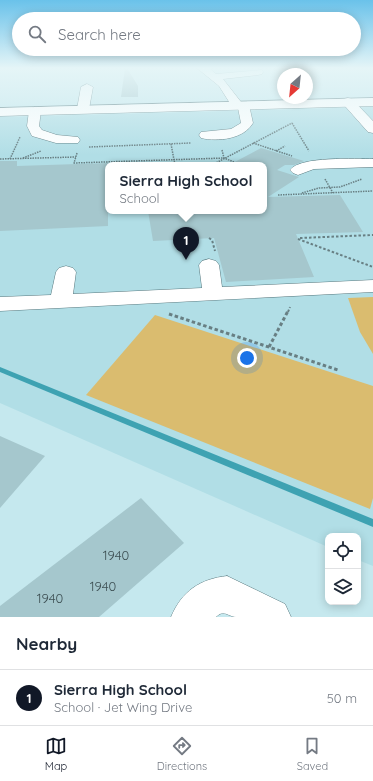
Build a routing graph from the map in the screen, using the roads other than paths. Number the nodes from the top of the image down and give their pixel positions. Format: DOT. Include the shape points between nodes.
graph roads {
  1 [pos="85,97"];
  2 [pos="233,97"];
  3 [pos="348,102"];
  4 [pos="373,102"];
  5 [pos="240,105"];
  6 [pos="83,110"];
  7 [pos="36,111"];
  8 [pos="0,112"];
  9 [pos="373,129"];
  10 [pos="202,139"];
  11 [pos="76,144"];
  12 [pos="373,163"];
  13 [pos="298,164"];
  14 [pos="209,266"];
  15 [pos="66,272"];
  16 [pos="373,286"];
  17 [pos="213,294"];
  18 [pos="61,301"];
  19 [pos="0,304"];
  20 [pos="190,617"];
  21 [pos="272,617"];
  1 -- 6 [label="main road"];
  2 -- 5 [label="main road"];
  3 -- 4 [label="main road"];
  3 -- 5 [label="main road"];
  3 -- 9 [label="main road"];
  5 -- 6 [label="main road"];
  5 -- 10 [label="main road" via="247,123 243,128"];
  6 -- 7 [label="main road"];
  7 -- 8 [label="main road"];
  7 -- 11 [label="main road" via="34,126 37,133"];
  12 -- 13 [label="main road"];
  14 -- 17 [label="main road"];
  15 -- 18 [label="main road"];
  16 -- 17 [label="main road"];
  17 -- 18 [label="main road"];
  18 -- 19 [label="main road"];
  20 -- 21 [label="main road" via="211,596 227,594"];
}
